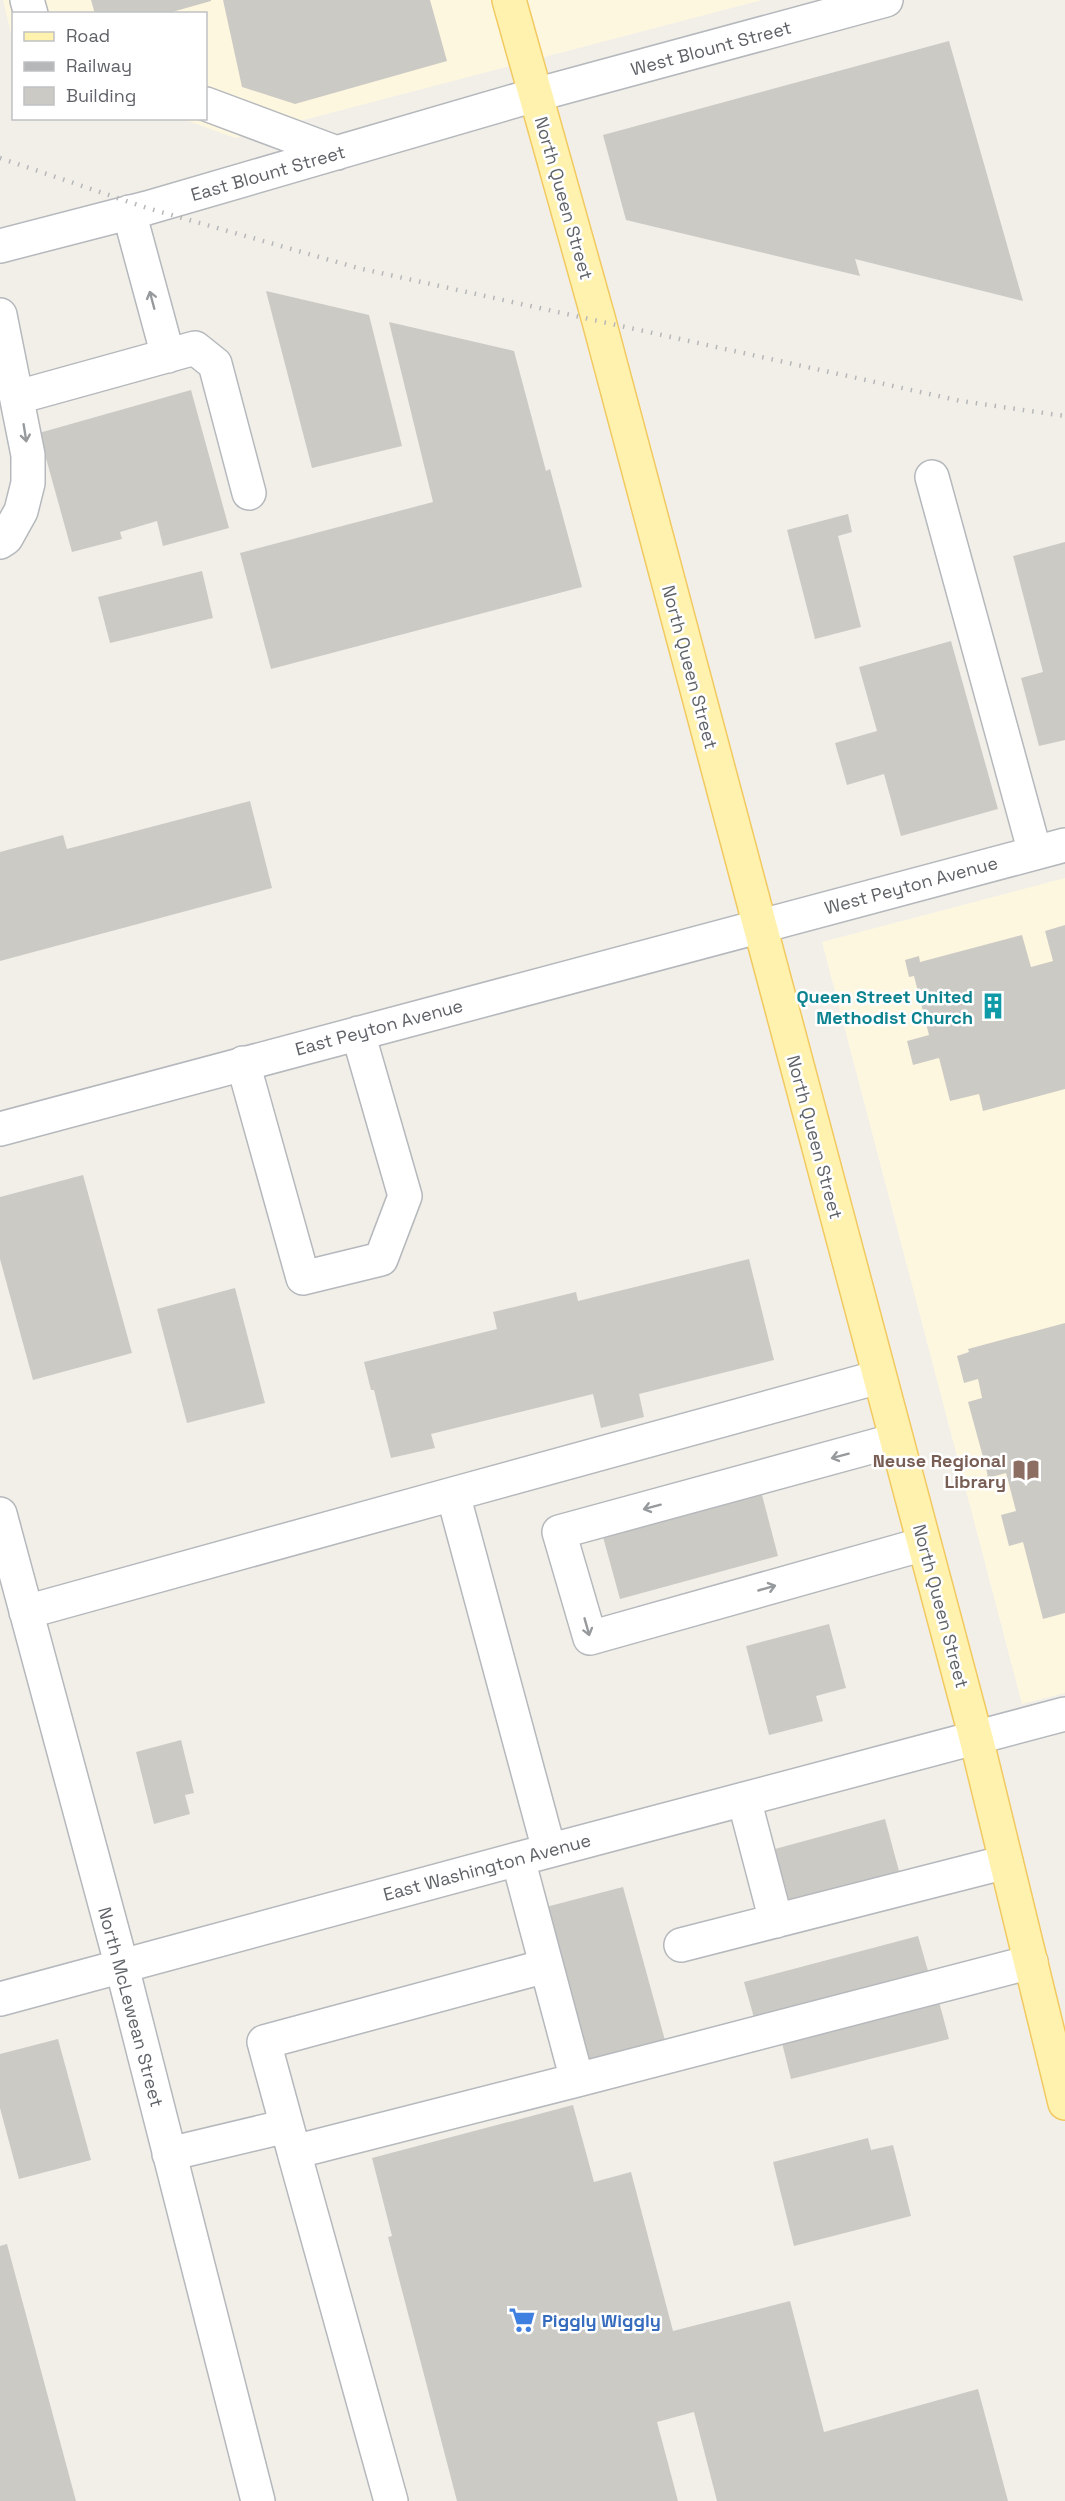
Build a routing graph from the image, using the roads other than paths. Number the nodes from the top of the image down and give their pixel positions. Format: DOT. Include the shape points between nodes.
graph roads {
  1 [pos="508,0"];
  2 [pos="878,1"];
  3 [pos="535,95"];
  4 [pos="207,104"];
  5 [pos="337,153"];
  6 [pos="129,212"];
  7 [pos="0,246"];
  8 [pos="0,315"];
  9 [pos="168,356"];
  10 [pos="18,397"];
  11 [pos="932,477"];
  12 [pos="249,493"];
  13 [pos="0,542"];
  14 [pos="1050,849"];
  15 [pos="758,926"];
  16 [pos="358,1033"];
  17 [pos="243,1063"];
  18 [pos="0,1129"];
  19 [pos="879,1377"];
  20 [pos="896,1440"];
  21 [pos="453,1494"];
  22 [pos="0,1514"];
  23 [pos="924,1544"];
  24 [pos="27,1612"];
  25 [pos="1065,1714"];
  26 [pos="976,1738"];
  27 [pos="744,1799"];
  28 [pos="549,1850"];
  29 [pos="518,1859"];
  30 [pos="1006,1862"];
  31 [pos="776,1921"];
  32 [pos="681,1945"];
  33 [pos="1030,1962"];
  34 [pos="546,1966"];
  35 [pos="122,1967"];
  36 [pos="0,1999"];
  37 [pos="577,2080"];
  38 [pos="1065,2103"];
  39 [pos="291,2139"];
  40 [pos="169,2154"];
  41 [pos="258,2501"];
  42 [pos="391,2501"];
  1 -- 3 [label="main road, North Queen Street"];
  2 -- 3 [label="street, West Blount Street"];
  3 -- 5 [label="street, East Blount Street"];
  3 -- 15 [label="main road, North Queen Street" via="599,321"];
  4 -- 5 [label="street"];
  5 -- 6 [label="street, East Blount Street"];
  6 -- 7 [label="street, East Blount Street"];
  9 -- 6 [label="street, one-way"];
  8 -- 10 [label="street"];
  9 -- 10 [label="street"];
  9 -- 12 [label="street" via="195,348 215,364"];
  10 -- 13 [label="street, one-way" via="28,455 28,483 21,511"];
  11 -- 14 [label="street"];
  14 -- 15 [label="street, West Peyton Avenue"];
  15 -- 16 [label="street, East Peyton Avenue"];
  15 -- 19 [label="main road, North Queen Street"];
  16 -- 17 [label="street, East Peyton Avenue"];
  16 -- 17 [label="street" via="405,1196 381,1259 303,1278"];
  17 -- 18 [label="street, East Peyton Avenue"];
  19 -- 20 [label="main road, North Queen Street"];
  19 -- 21 [label="street"];
  20 -- 23 [label="main road, North Queen Street"];
  20 -- 23 [label="street, one-way" via="559,1532 590,1638"];
  21 -- 24 [label="street"];
  21 -- 28 [label="street"];
  22 -- 24 [label="street, North McLewean Street"];
  23 -- 26 [label="main road, North Queen Street"];
  24 -- 35 [label="street, North McLewean Street"];
  25 -- 26 [label="street, East Washington Avenue"];
  26 -- 27 [label="street, East Washington Avenue"];
  26 -- 30 [label="main road, North Queen Street"];
  27 -- 28 [label="street, East Washington Avenue"];
  27 -- 31 [label="street"];
  28 -- 29 [label="street, East Washington Avenue"];
  29 -- 34 [label="street"];
  29 -- 35 [label="street, East Washington Avenue"];
  30 -- 31 [label="street"];
  30 -- 33 [label="main road, North Queen Street"];
  31 -- 32 [label="street"];
  33 -- 37 [label="street"];
  33 -- 38 [label="main road, North Queen Street"];
  34 -- 37 [label="street"];
  34 -- 39 [label="street" via="264,2042"];
  35 -- 36 [label="street, East Washington Avenue"];
  35 -- 40 [label="street, North McLewean Street"];
  37 -- 39 [label="street"];
  39 -- 40 [label="street"];
  39 -- 42 [label="street"];
  40 -- 41 [label="street, North McLewean Street"];
}
